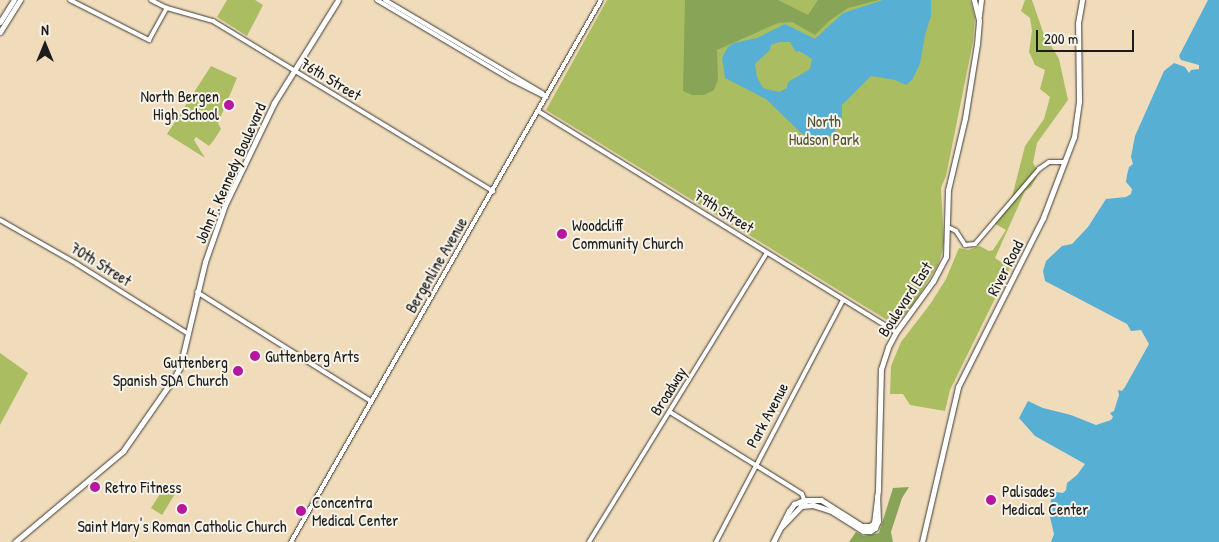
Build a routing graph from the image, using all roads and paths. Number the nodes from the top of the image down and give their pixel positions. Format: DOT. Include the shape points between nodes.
graph roads {
  1 [pos="14,0"];
  2 [pos="20,0"];
  3 [pos="70,0"];
  4 [pos="151,0"];
  5 [pos="338,0"];
  6 [pos="377,0"];
  7 [pos="385,0"];
  8 [pos="601,0"];
  9 [pos="974,0"];
  10 [pos="980,0"];
  11 [pos="1082,0"];
  12 [pos="168,8"];
  13 [pos="979,20"];
  14 [pos="0,22"];
  15 [pos="0,32"];
  16 [pos="294,71"];
  17 [pos="546,97"];
  18 [pos="538,111"];
  19 [pos="1064,162"];
  20 [pos="492,191"];
  21 [pos="0,220"];
  22 [pos="948,227"];
  23 [pos="767,253"];
  24 [pos="196,292"];
  25 [pos="843,300"];
  26 [pos="896,332"];
  27 [pos="187,333"];
  28 [pos="371,401"];
  29 [pos="670,412"];
  30 [pos="755,464"];
  31 [pos="805,502"];
  32 [pos="15,542"];
  33 [pos="291,542"];
  34 [pos="590,542"];
  35 [pos="716,542"];
  36 [pos="773,542"];
  37 [pos="922,542"];
  1 -- 14 [label="main road"];
  2 -- 15 [label="main road"];
  3 -- 12 [label="street" via="150,40"];
  4 -- 12 [label="street, 76th Street"];
  5 -- 16 [label="main road, John F. Kennedy Boulevard"];
  6 -- 17 [label="street"];
  7 -- 17 [label="street"];
  8 -- 17 [label="street, Bergenline Avenue"];
  9 -- 13 [label="main road, Boulevard East"];
  10 -- 13 [label="main road"];
  11 -- 19 [label="main road, River Road" via="1077,37 1077,122"];
  12 -- 16 [label="street, 76th Street" via="213,21"];
  13 -- 22 [label="main road, Boulevard East" via="972,78 948,190"];
  16 -- 20 [label="street, 76th Street"];
  16 -- 24 [label="main road, John F. Kennedy Boulevard" via="274,103 225,205"];
  17 -- 18 [label="street, Bergenline Avenue"];
  18 -- 20 [label="street, Bergenline Avenue"];
  18 -- 23 [label="street, 79th Street"];
  19 -- 22 [label="street" via="1049,162 1039,169 975,244 965,245 956,231"];
  19 -- 37 [label="main road, River Road" via="1027,254 958,387"];
  20 -- 28 [label="street, Bergenline Avenue"];
  21 -- 27 [label="street, 70th Street"];
  22 -- 26 [label="main road, Boulevard East" via="943,265"];
  23 -- 25 [label="street, 79th Street"];
  23 -- 29 [label="street, Broadway"];
  24 -- 27 [label="main road, John F. Kennedy Boulevard"];
  24 -- 28 [label="street"];
  25 -- 26 [label="street, 79th Street"];
  25 -- 30 [label="street, Park Avenue"];
  26 -- 31 [label="main road, Boulevard East" via="881,369 874,523 867,527 858,524 821,500"];
  27 -- 32 [label="main road, John F. Kennedy Boulevard" via="180,367 123,451"];
  28 -- 33 [label="street, Bergenline Avenue"];
  29 -- 30 [label="street"];
  29 -- 34 [label="street, Broadway"];
  30 -- 31 [label="street" via="802,494"];
  30 -- 35 [label="street, Park Avenue"];
  31 -- 36 [label="main road" via="794,504"];
}
